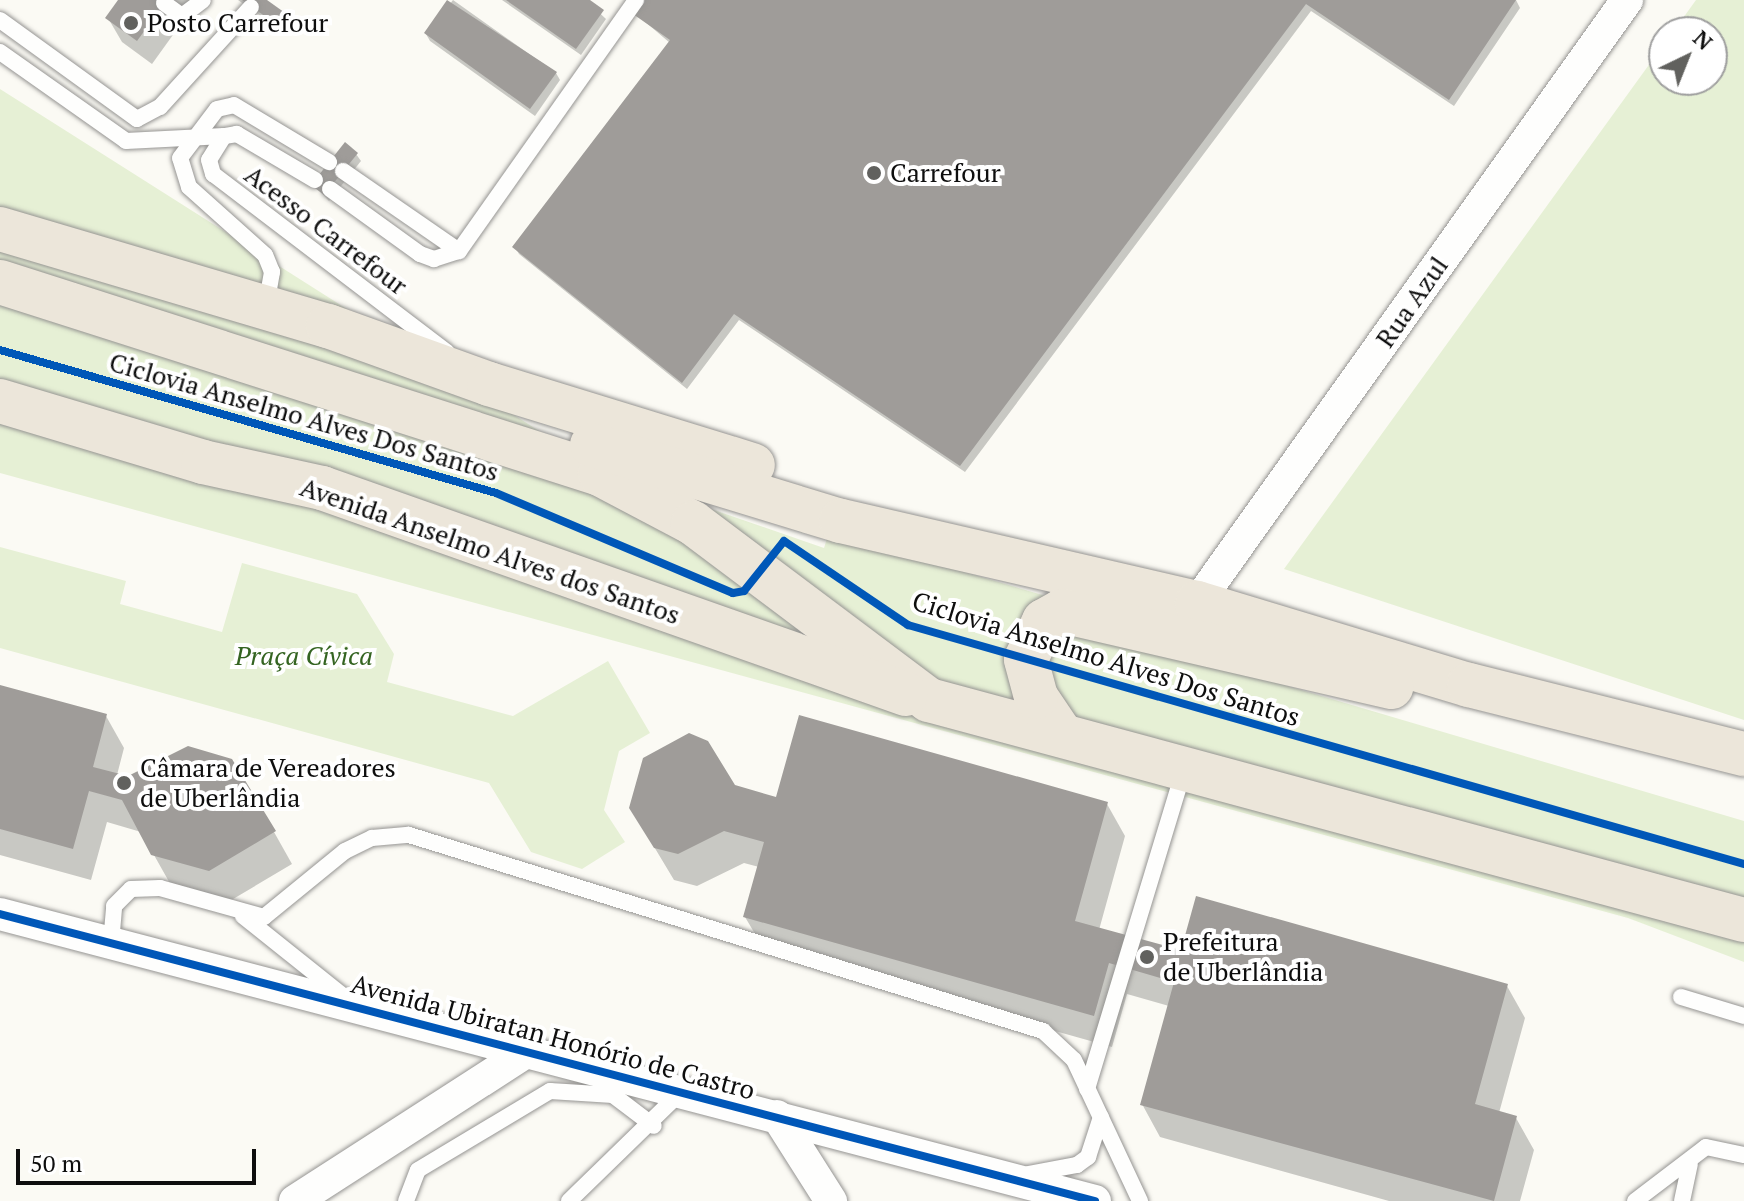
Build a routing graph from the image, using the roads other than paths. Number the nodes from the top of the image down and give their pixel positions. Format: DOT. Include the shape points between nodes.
graph roads {
  1 [pos="203,0"];
  2 [pos="636,0"];
  3 [pos="1627,0"];
  4 [pos="164,3"];
  5 [pos="251,7"];
  6 [pos="0,20"];
  7 [pos="0,52"];
  8 [pos="224,136"];
  9 [pos="191,139"];
  10 [pos="0,229"];
  11 [pos="459,251"];
  12 [pos="0,254"];
  13 [pos="0,282"];
  14 [pos="265,310"];
  15 [pos="489,384"];
  16 [pos="0,401"];
  17 [pos="1020,568"];
  18 [pos="1197,603"];
  19 [pos="1469,685"];
  20 [pos="929,700"];
  21 [pos="1061,734"];
  22 [pos="1744,754"];
  23 [pos="1185,768"];
  24 [pos="0,914"];
  25 [pos="243,916"];
  26 [pos="1744,920"];
  27 [pos="111,943"];
  28 [pos="1681,997"];
  29 [pos="355,1005"];
  30 [pos="1744,1016"];
  31 [pos="529,1050"];
  32 [pos="1087,1089"];
  33 [pos="682,1091"];
  34 [pos="777,1116"];
  35 [pos="1101,1117"];
  36 [pos="654,1126"];
  37 [pos="1744,1155"];
  38 [pos="1690,1164"];
  39 [pos="1003,1176"];
  40 [pos="295,1201"];
  41 [pos="406,1201"];
  42 [pos="569,1201"];
  43 [pos="831,1201"];
  44 [pos="1095,1201"];
  45 [pos="1140,1201"];
  46 [pos="1635,1201"];
  47 [pos="1682,1201"];
  1 -- 4 [label="lane" via="182,16"];
  2 -- 11 [label="lane"];
  3 -- 18 [label="street, Rua Azul"];
  5 -- 6 [label="lane" via="160,107 137,119 125,117"];
  7 -- 9 [label="lane" via="126,141"];
  8 -- 9 [label="lane"];
  8 -- 11 [label="lane, Acesso Carrefour" via="248,137 420,254 434,259"];
  8 -- 15 [label="lane, Acesso Carrefour" via="209,160 213,174"];
  9 -- 11 [label="lane" via="217,109 234,105"];
  9 -- 14 [label="lane" via="179,174 265,255 272,272"];
  10 -- 14 [label="main road"];
  12 -- 17 [label="main road" via="611,452"];
  13 -- 20 [label="main road" via="600,474 693,523"];
  14 -- 15 [label="main road"];
  15 -- 17 [label="main road" via="719,453"];
  16 -- 20 [label="main road, Avenida Anselmo Alves dos Santos" via="203,462 322,488 834,674"];
  17 -- 18 [label="main road"];
  18 -- 19 [label="main road"];
  19 -- 21 [label="main road" via="1377,685 1062,611 1044,621 1026,659 1036,697"];
  19 -- 22 [label="main road"];
  20 -- 21 [label="main road, Avenida Anselmo Alves dos Santos"];
  21 -- 23 [label="main road, Avenida Anselmo Alves dos Santos"];
  23 -- 26 [label="main road, Avenida Anselmo Alves dos Santos"];
  23 -- 32 [label="lane"];
  24 -- 27 [label="street, Avenida Ubiratan Honório de Castro"];
  25 -- 27 [label="lane" via="160,888 131,889 114,906"];
  25 -- 29 [label="lane"];
  25 -- 32 [label="lane" via="264,917 286,905 345,851 372,838 409,835 1043,1031 1074,1060"];
  27 -- 29 [label="street, Avenida Ubiratan Honório de Castro"];
  28 -- 30 [label="lane"];
  29 -- 31 [label="street, Avenida Ubiratan Honório de Castro"];
  31 -- 33 [label="street, Avenida Ubiratan Honório de Castro"];
  31 -- 40 [label="street"];
  32 -- 35 [label="lane"];
  33 -- 34 [label="street, Avenida Ubiratan Honório de Castro"];
  33 -- 36 [label="lane"];
  34 -- 39 [label="street, Avenida Ubiratan Honório de Castro"];
  34 -- 43 [label="street"];
  35 -- 39 [label="lane" via="1088,1157 1077,1165"];
  35 -- 45 [label="lane"];
  36 -- 41 [label="lane" via="613,1095 550,1091 418,1170"];
  36 -- 42 [label="lane"];
  37 -- 38 [label="lane" via="1706,1147"];
  38 -- 46 [label="lane"];
  38 -- 47 [label="lane"];
  39 -- 44 [label="street, Avenida Ubiratan Honório de Castro"];
}
